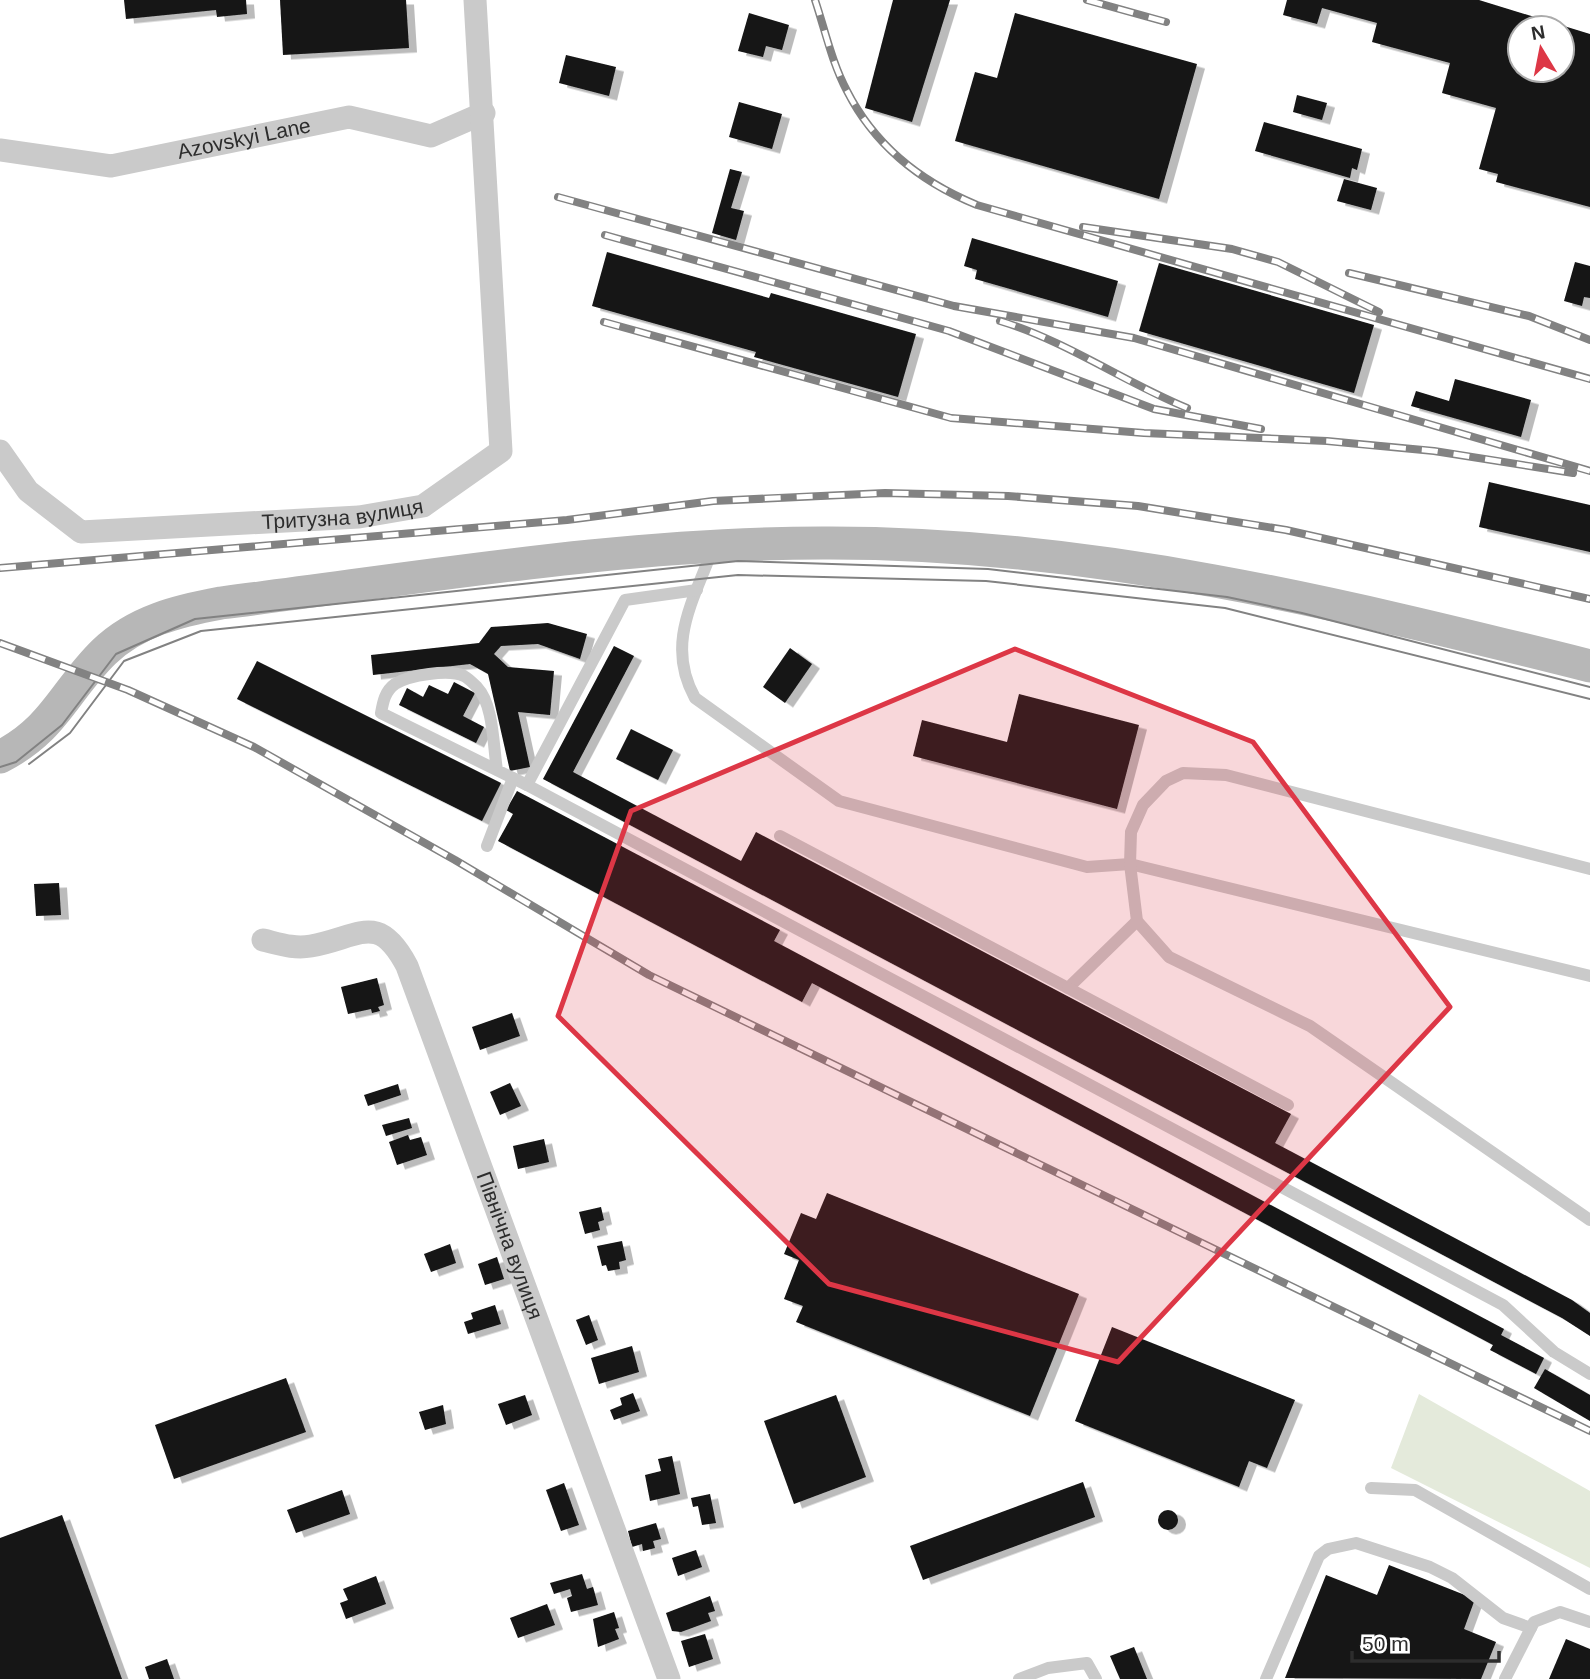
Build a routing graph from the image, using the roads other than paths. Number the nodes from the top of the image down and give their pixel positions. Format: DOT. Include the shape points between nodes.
graph roads {
  1 [pos="475,0"];
  2 [pos="484,113"];
  3 [pos="0,150"];
  4 [pos="0,451"];
  5 [pos="714,545"];
  6 [pos="697,590"];
  7 [pos="1590,666"];
  8 [pos="0,757"];
  9 [pos="497,770"];
  10 [pos="513,778"];
  11 [pos="527,785"];
  12 [pos="780,836"];
  13 [pos="487,846"];
  14 [pos="1130,864"];
  15 [pos="1590,869"];
  16 [pos="1137,921"];
  17 [pos="263,940"];
  18 [pos="1590,976"];
  19 [pos="1068,988"];
  20 [pos="1288,1105"];
  21 [pos="1590,1220"];
  22 [pos="1590,1374"];
  23 [pos="1371,1488"];
  24 [pos="1590,1589"];
  25 [pos="1590,1622"];
  26 [pos="1531,1628"];
  27 [pos="669,1679"];
  28 [pos="1019,1679"];
  29 [pos="1096,1679"];
  30 [pos="1266,1679"];
  31 [pos="1505,1679"];
  1 -- 2 [label="street, Тритузна вулиця"];
  2 -- 3 [label="street, Azovskyi Lane" via="431,136 349,117 111,166"];
  2 -- 4 [label="street, Тритузна вулиця" via="501,451 423,506 359,517 81,532 29,491"];
  5 -- 6 [label="lane"];
  5 -- 7 [label="main road" via="830,542 933,546 1145,568 1365,610"];
  5 -- 8 [label="main road" via="183,610 124,635 103,653 49,723 25,745"];
  6 -- 11 [label="lane" via="625,600"];
  6 -- 14 [label="lane" via="680,650 695,698 839,801 1087,867"];
  9 -- 9 [label="lane" via="381,713 384,698 404,680 464,676 486,702"];
  9 -- 10 [label="lane"];
  10 -- 11 [label="lane"];
  10 -- 13 [label="lane"];
  11 -- 22 [label="lane" via="1503,1305 1553,1353"];
  12 -- 19 [label="lane"];
  14 -- 15 [label="lane" via="1131,832 1151,794 1183,773 1205,772"];
  14 -- 16 [label="lane"];
  14 -- 18 [label="lane"];
  16 -- 19 [label="lane"];
  16 -- 21 [label="lane" via="1169,957 1310,1026"];
  17 -- 27 [label="street, Північна вулиця" via="290,947 311,946 366,932 383,933 397,946"];
  19 -- 20 [label="lane"];
  23 -- 24 [label="lane" via="1415,1490"];
  25 -- 26 [label="lane" via="1560,1612 1534,1622"];
  26 -- 30 [label="lane" via="1503,1618 1430,1567 1350,1542 1319,1556"];
  26 -- 31 [label="lane"];
  28 -- 29 [label="lane" via="1048,1668 1087,1663"];
}
